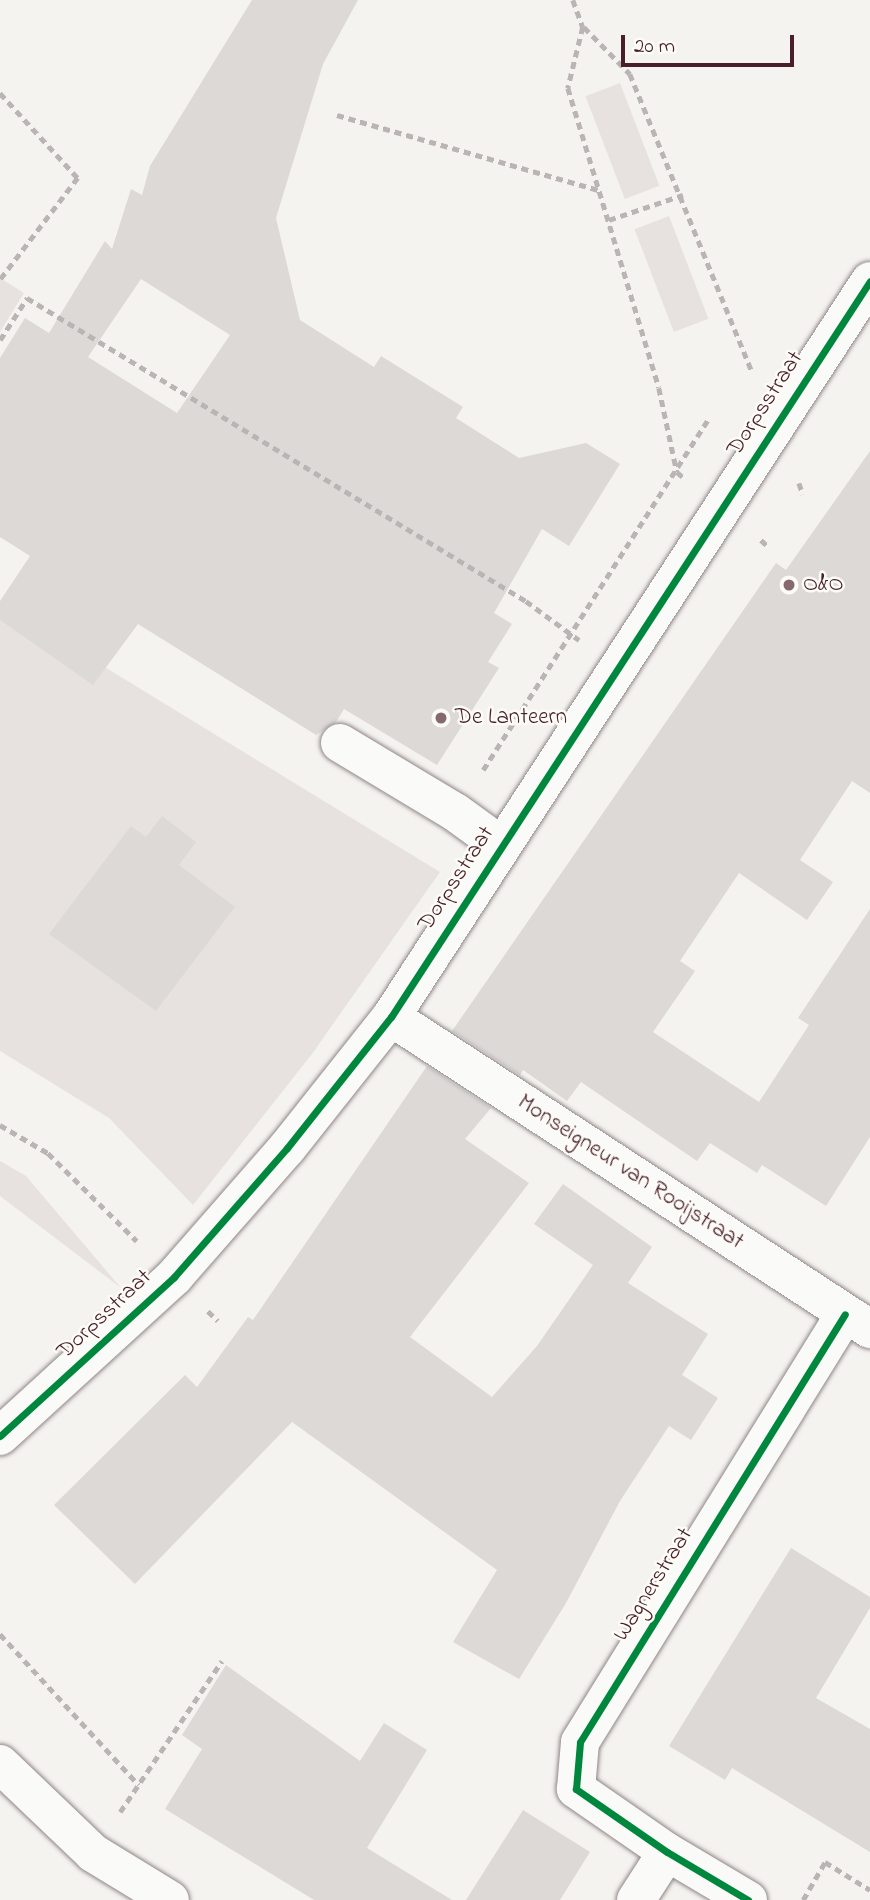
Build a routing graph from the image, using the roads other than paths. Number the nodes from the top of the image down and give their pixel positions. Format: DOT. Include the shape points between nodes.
graph roads {
  1 [pos="870,281"];
  2 [pos="340,743"];
  3 [pos="502,846"];
  4 [pos="391,1017"];
  5 [pos="858,1321"];
  6 [pos="0,1436"];
  7 [pos="0,1764"];
  8 [pos="667,1852"];
  9 [pos="170,1900"];
  10 [pos="636,1900"];
  11 [pos="748,1900"];
  1 -- 3 [label="street, Dorpsstraat"];
  2 -- 3 [label="street"];
  3 -- 4 [label="street, Dorpsstraat"];
  4 -- 5 [label="street, Monseigneur van Rooijstraat"];
  4 -- 6 [label="street, Dorpsstraat" via="287,1148 174,1277"];
  5 -- 8 [label="street, Wagnerstraat" via="580,1742 576,1789"];
  7 -- 9 [label="street" via="93,1853"];
  8 -- 10 [label="street"];
  8 -- 11 [label="street"];
}
